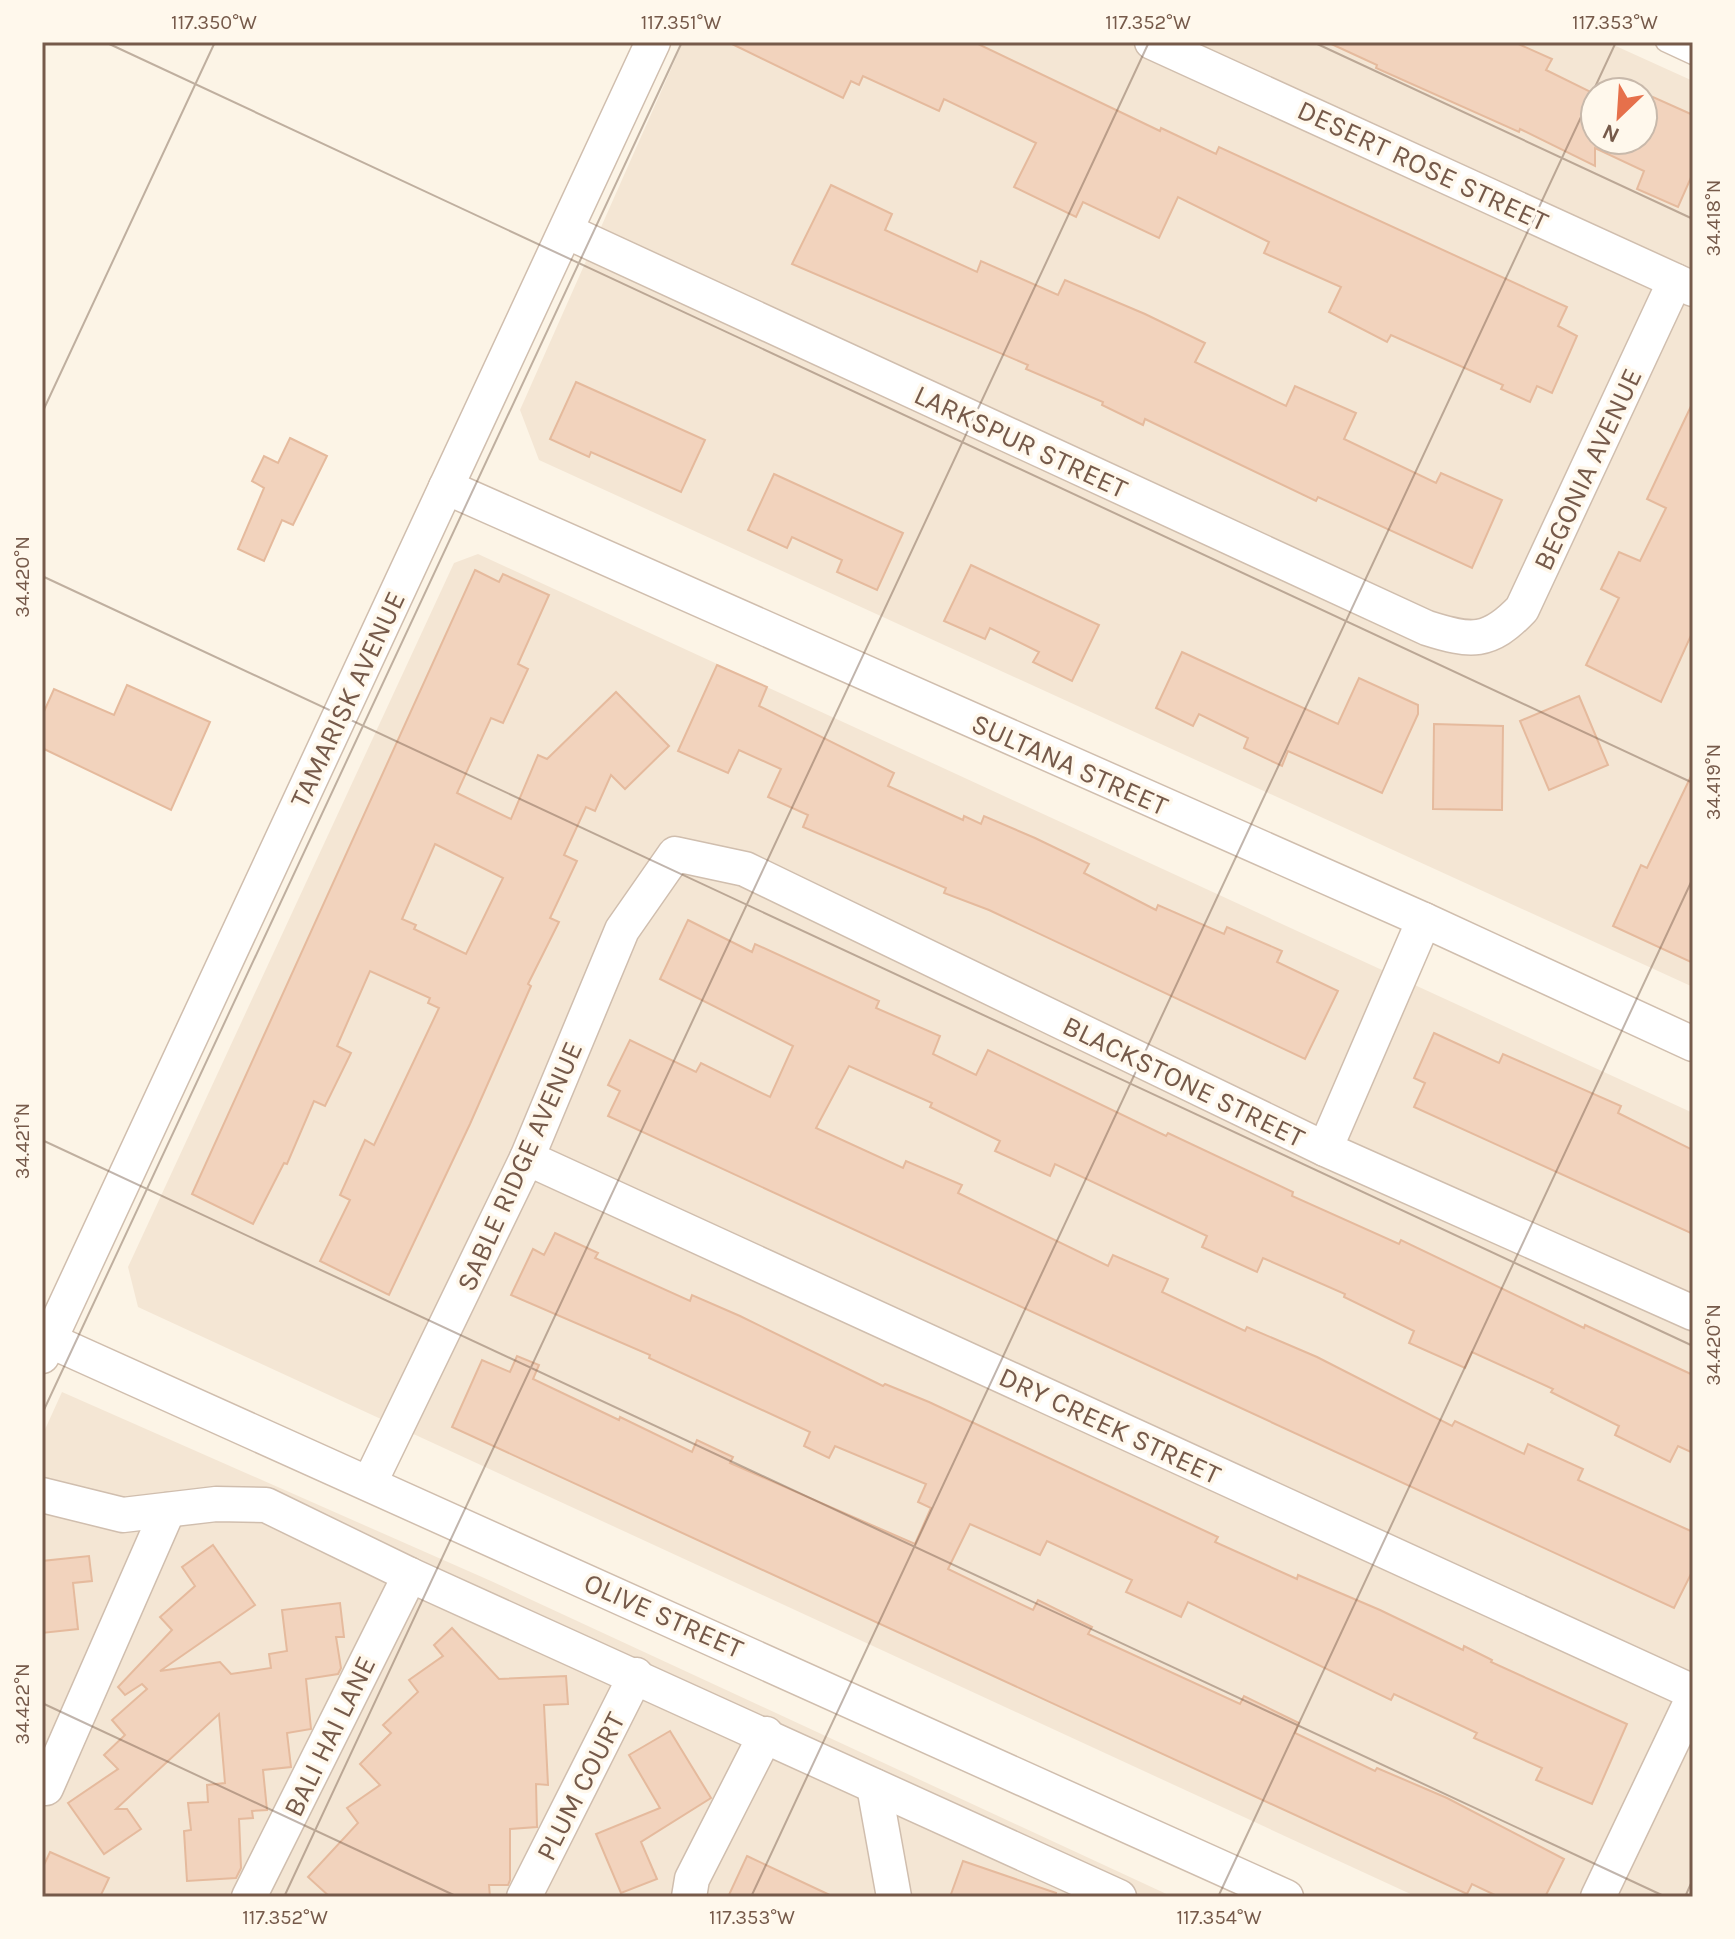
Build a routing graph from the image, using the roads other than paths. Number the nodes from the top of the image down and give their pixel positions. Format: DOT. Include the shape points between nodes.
graph roads {
  1 [pos="653,42"];
  2 [pos="1152,42"];
  3 [pos="1665,42"];
  4 [pos="1693,55"];
  5 [pos="566,231"];
  6 [pos="1684,285"];
  7 [pos="446,487"];
  8 [pos="1480,639"];
  9 [pos="675,854"];
  10 [pos="1424,920"];
  11 [pos="1693,1044"];
  12 [pos="1325,1149"];
  13 [pos="527,1158"];
  14 [pos="1693,1313"];
  15 [pos="44,1345"];
  16 [pos="370,1482"];
  17 [pos="42,1495"];
  18 [pos="168,1510"];
  19 [pos="410,1575"];
  20 [pos="636,1675"];
  21 [pos="1693,1695"];
  22 [pos="766,1734"];
  23 [pos="874,1786"];
  24 [pos="46,1788"];
  25 [pos="1077,1888"];
  26 [pos="249,1897"];
  27 [pos="524,1897"];
  28 [pos="689,1897"];
  29 [pos="894,1897"];
  30 [pos="1119,1897"];
  31 [pos="1286,1897"];
  32 [pos="1598,1897"];
  1 -- 5 [label="street, TAMARISK AVENUE"];
  2 -- 6 [label="street, DESERT ROSE STREET"];
  3 -- 4 [label="lane"];
  5 -- 7 [label="street, TAMARISK AVENUE"];
  5 -- 8 [label="street, LARKSPUR STREET" via="1427,628"];
  6 -- 8 [label="street, BEGONIA AVENUE" via="1522,609 1503,630"];
  7 -- 10 [label="street, SULTANA STREET"];
  7 -- 15 [label="street, TAMARISK AVENUE"];
  9 -- 12 [label="street, BLACKSTONE STREET" via="745,869"];
  9 -- 13 [label="street, SABLE RIDGE AVENUE" via="622,930"];
  10 -- 11 [label="street, SULTANA STREET"];
  10 -- 12 [label="street"];
  12 -- 14 [label="street, BLACKSTONE STREET"];
  13 -- 16 [label="street, SABLE RIDGE AVENUE"];
  13 -- 21 [label="street, DRY CREEK STREET"];
  15 -- 16 [label="street, OLIVE STREET"];
  16 -- 31 [label="street, OLIVE STREET"];
  17 -- 18 [label="street" via="123,1515"];
  18 -- 19 [label="street" via="266,1505"];
  18 -- 24 [label="street"];
  19 -- 20 [label="street"];
  19 -- 26 [label="street, BALI HAI LANE"];
  20 -- 22 [label="street"];
  20 -- 27 [label="street, PLUM COURT"];
  21 -- 32 [label="street"];
  22 -- 23 [label="street"];
  22 -- 28 [label="street" via="692,1879"];
  23 -- 25 [label="street"];
  23 -- 29 [label="street"];
  25 -- 30 [label="street"];
}
